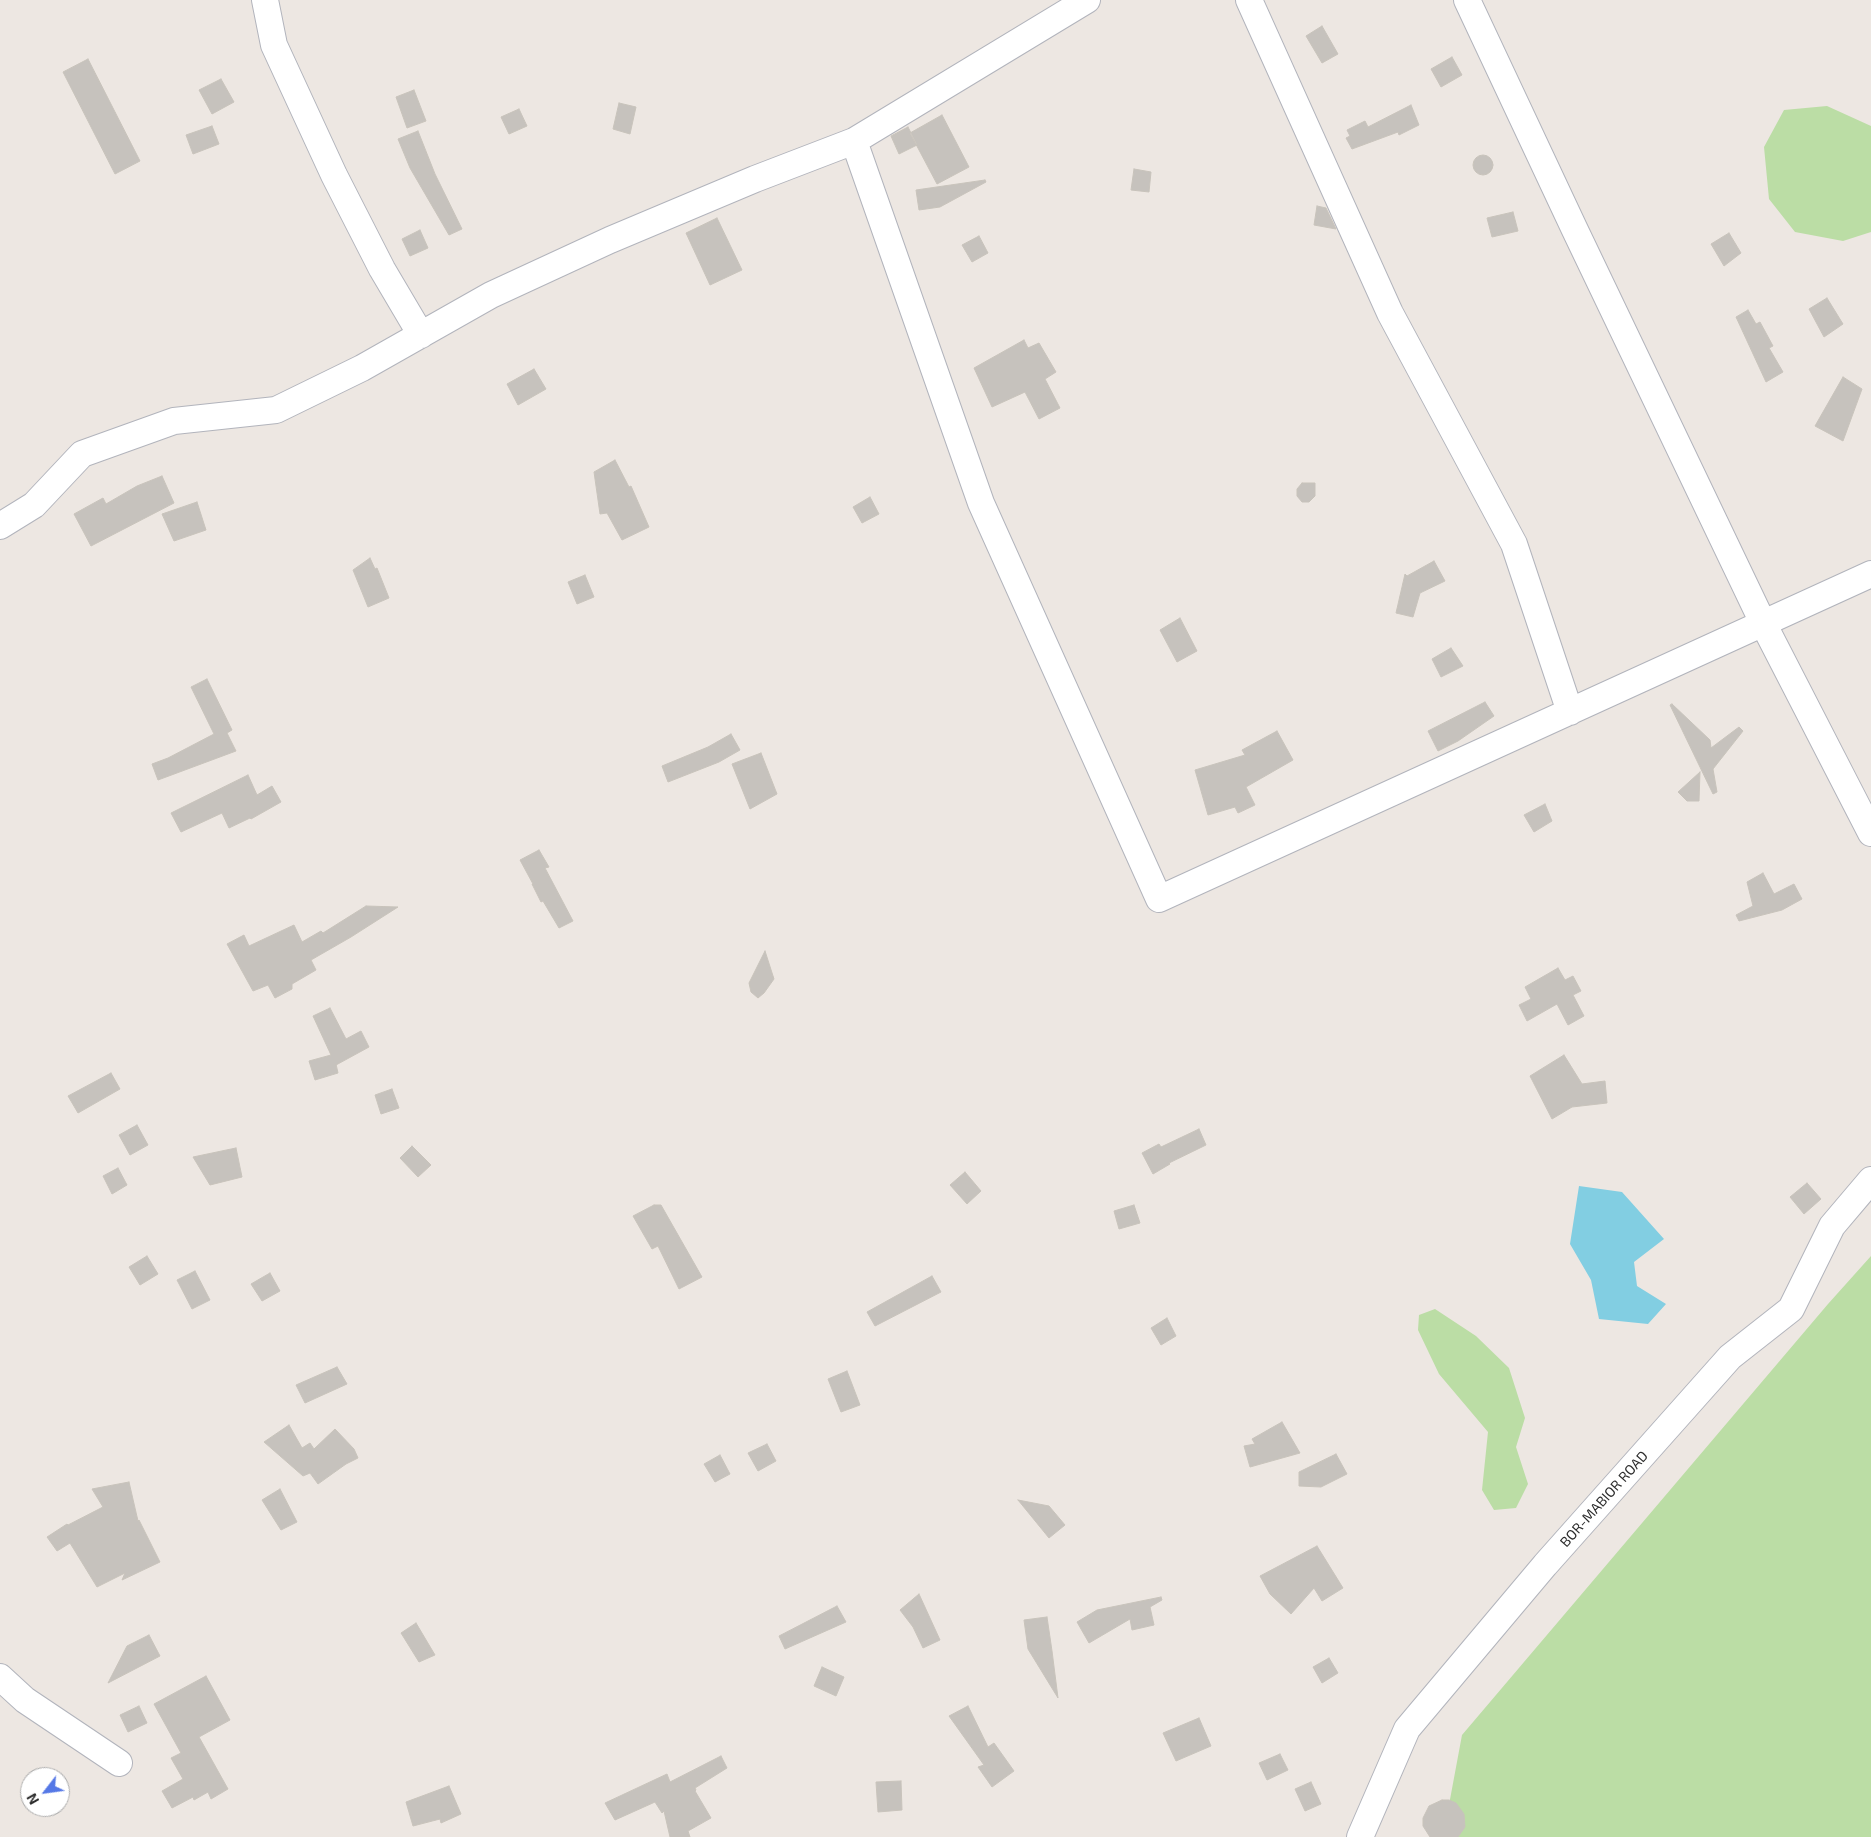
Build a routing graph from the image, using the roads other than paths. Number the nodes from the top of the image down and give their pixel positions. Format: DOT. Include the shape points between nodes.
graph roads {
  1 [pos="265,0"];
  2 [pos="1087,0"];
  3 [pos="1249,0"];
  4 [pos="1468,0"];
  5 [pos="854,141"];
  6 [pos="420,335"];
  7 [pos="0,526"];
  8 [pos="1871,574"];
  9 [pos="1763,623"];
  10 [pos="1570,712"];
  11 [pos="1871,833"];
  12 [pos="1871,1180"];
  13 [pos="0,1677"];
  14 [pos="119,1763"];
  15 [pos="1360,1837"];
  1 -- 6 [label="street" via="274,44 334,175"];
  2 -- 5 [label="street"];
  3 -- 10 [label="street" via="1390,313 1514,544"];
  4 -- 9 [label="street"];
  5 -- 6 [label="street" via="610,240 491,295"];
  5 -- 10 [label="street" via="981,503 1159,899"];
  6 -- 7 [label="street" via="276,410 174,421 82,454 34,505"];
  8 -- 9 [label="street"];
  9 -- 10 [label="street"];
  9 -- 11 [label="street"];
  12 -- 15 [label="street, BOR-MABIOR ROAD" via="1832,1226 1791,1309 1730,1357 1545,1565 1407,1728"];
  13 -- 14 [label="street" via="25,1700"];
}
